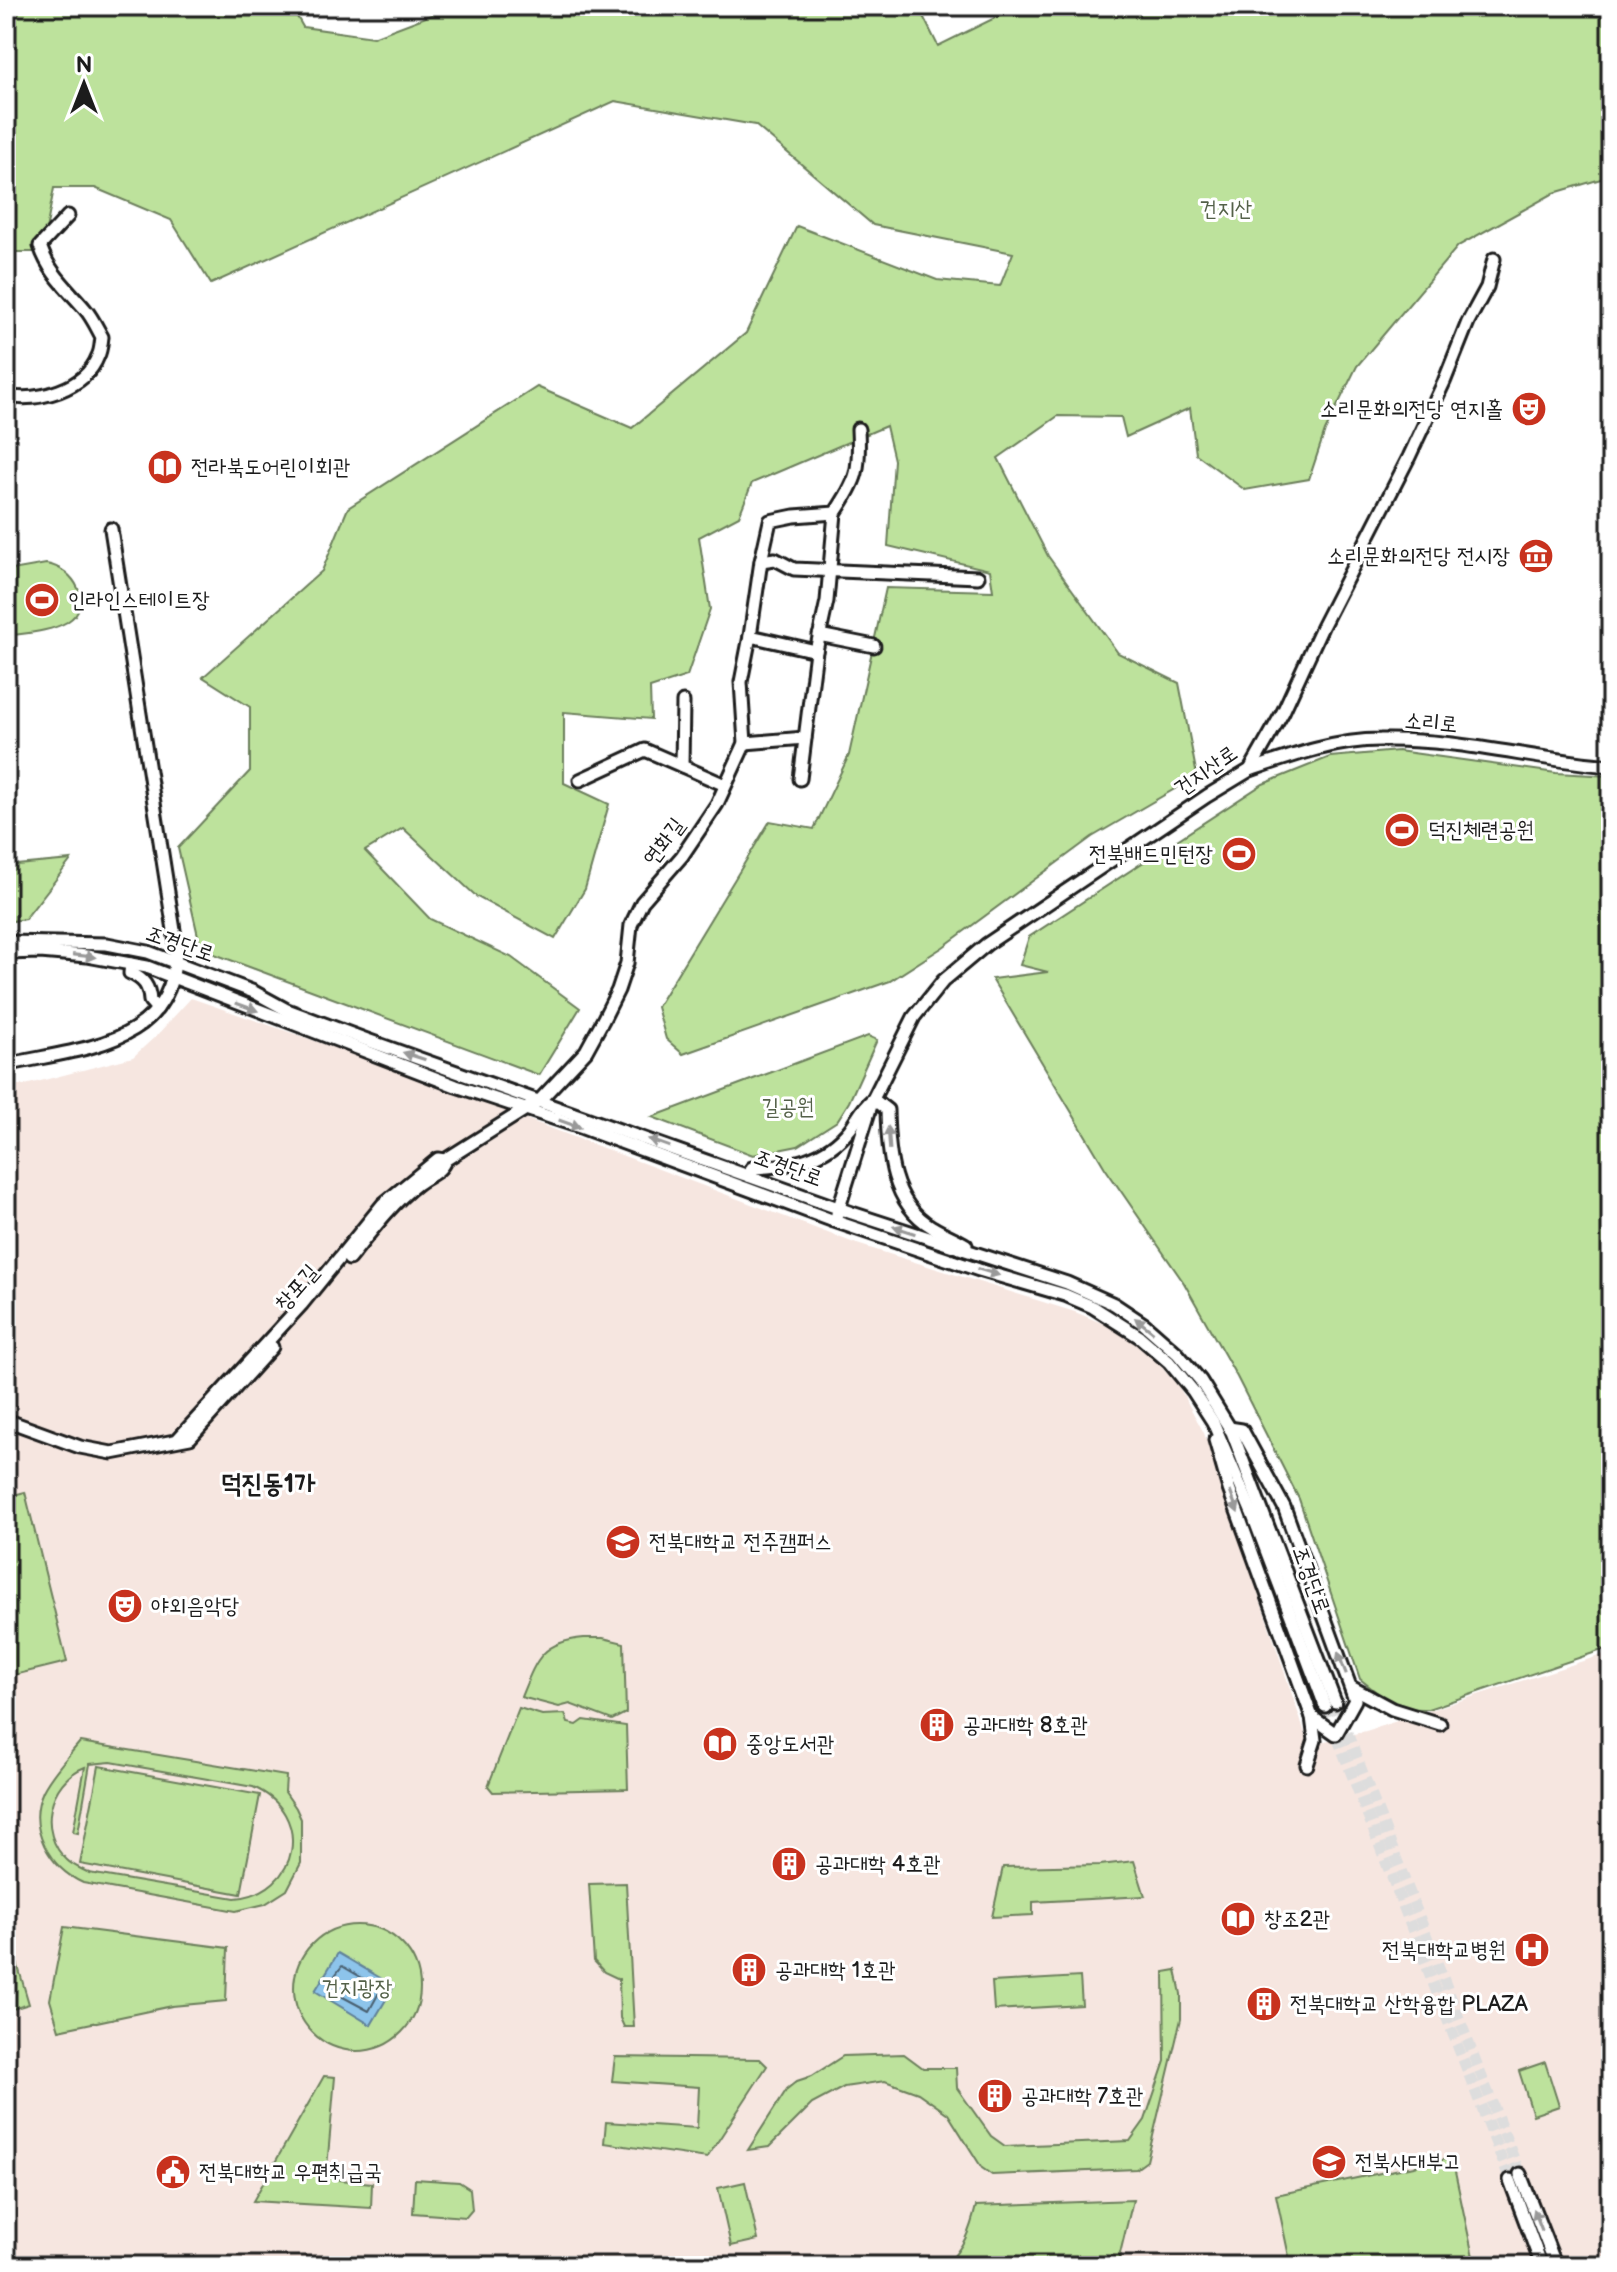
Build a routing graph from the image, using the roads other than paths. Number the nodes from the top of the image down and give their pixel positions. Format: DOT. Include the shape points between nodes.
graph roads {
  1 [pos="68,216"];
  2 [pos="1494,259"];
  3 [pos="6,396"];
  4 [pos="858,429"];
  5 [pos="835,513"];
  6 [pos="111,529"];
  7 [pos="761,561"];
  8 [pos="828,569"];
  9 [pos="978,577"];
  10 [pos="819,635"];
  11 [pos="750,636"];
  12 [pos="874,646"];
  13 [pos="816,651"];
  14 [pos="683,702"];
  15 [pos="805,738"];
  16 [pos="745,743"];
  17 [pos="682,766"];
  18 [pos="1611,766"];
  19 [pos="1250,770"];
  20 [pos="800,779"];
  21 [pos="580,780"];
  22 [pos="725,785"];
  23 [pos="6,942"];
  24 [pos="6,953"];
  25 [pos="176,962"];
  26 [pos="131,964"];
  27 [pos="174,979"];
  28 [pos="157,1009"];
  29 [pos="6,1065"];
  30 [pos="873,1099"];
  31 [pos="540,1100"];
  32 [pos="529,1109"];
  33 [pos="749,1176"];
  34 [pos="839,1208"];
  35 [pos="834,1221"];
  36 [pos="983,1255"];
  37 [pos="6,1420"];
  38 [pos="1223,1428"];
  39 [pos="1351,1687"];
  40 [pos="1330,1704"];
  41 [pos="1312,1717"];
  42 [pos="1440,1724"];
  43 [pos="1307,1765"];
  44 [pos="1542,2266"];
  45 [pos="1556,2266"];
  1 -- 3 [label="street" via="40,246 45,263 102,337 98,356 87,373 63,389 41,397"];
  2 -- 19 [label="street, 건지산로" via="1487,287 1415,444"];
  4 -- 5 [label="street" via="853,486"];
  5 -- 7 [label="street, 연화길" via="770,521"];
  5 -- 8 [label="street"];
  6 -- 25 [label="street"];
  7 -- 8 [label="street" via="775,559 794,569"];
  7 -- 11 [label="street, 연화길"];
  8 -- 9 [label="street"];
  8 -- 10 [label="street"];
  10 -- 12 [label="street"];
  10 -- 13 [label="street"];
  11 -- 13 [label="street"];
  11 -- 16 [label="street, 연화길" via="741,682"];
  13 -- 15 [label="street"];
  14 -- 17 [label="street"];
  15 -- 16 [label="street"];
  15 -- 20 [label="street"];
  16 -- 22 [label="street, 연화길"];
  17 -- 21 [label="street" via="645,750"];
  17 -- 22 [label="street"];
  18 -- 19 [label="street, 소리로" via="1378,739 1339,744"];
  19 -- 30 [label="street, 건지산로" via="960,965 914,1017"];
  22 -- 31 [label="street, 연화길" via="682,856 642,902 631,925 618,990 586,1051"];
  23 -- 25 [label="street, 조경단로" via="107,944"];
  24 -- 26 [label="street, 조경단로, one-way"];
  25 -- 27 [label="street"];
  31 -- 25 [label="street, 조경단로, one-way" via="353,1035"];
  26 -- 27 [label="street, 조경단로"];
  26 -- 28 [label="street" via="130,973 150,989"];
  27 -- 28 [label="street"];
  27 -- 32 [label="street, 조경단로, one-way"];
  28 -- 29 [label="street" via="134,1031 100,1045"];
  30 -- 33 [label="street" via="831,1147 799,1164 752,1168"];
  30 -- 34 [label="street, 건지산로"];
  36 -- 30 [label="street, one-way" via="930,1226 905,1199 893,1175 887,1110"];
  31 -- 32 [label="street, 연화길"];
  33 -- 31 [label="street, 조경단로, one-way"];
  32 -- 35 [label="street, 조경단로, one-way"];
  32 -- 37 [label="street, 창포길" via="445,1160 442,1168 417,1184 190,1438 112,1453"];
  33 -- 34 [label="street, 조경단로"];
  34 -- 35 [label="street, 건지산로"];
  36 -- 34 [label="street, 조경단로, one-way"];
  35 -- 38 [label="street, 조경단로, one-way" via="1093,1307 1169,1362"];
  38 -- 36 [label="street, 조경단로, one-way" via="1200,1380 1144,1324 1094,1294"];
  39 -- 38 [label="street, one-way" via="1284,1507 1242,1430"];
  38 -- 40 [label="street, 조경단로"];
  38 -- 41 [label="street, one-way" via="1213,1434 1229,1489"];
  39 -- 41 [label="street" via="1355,1700 1336,1734"];
  39 -- 42 [label="street" via="1392,1709"];
  41 -- 43 [label="street" via="1315,1740"];
  45 -- 44 [label="street, one-way" via="1515,2177"];
}
